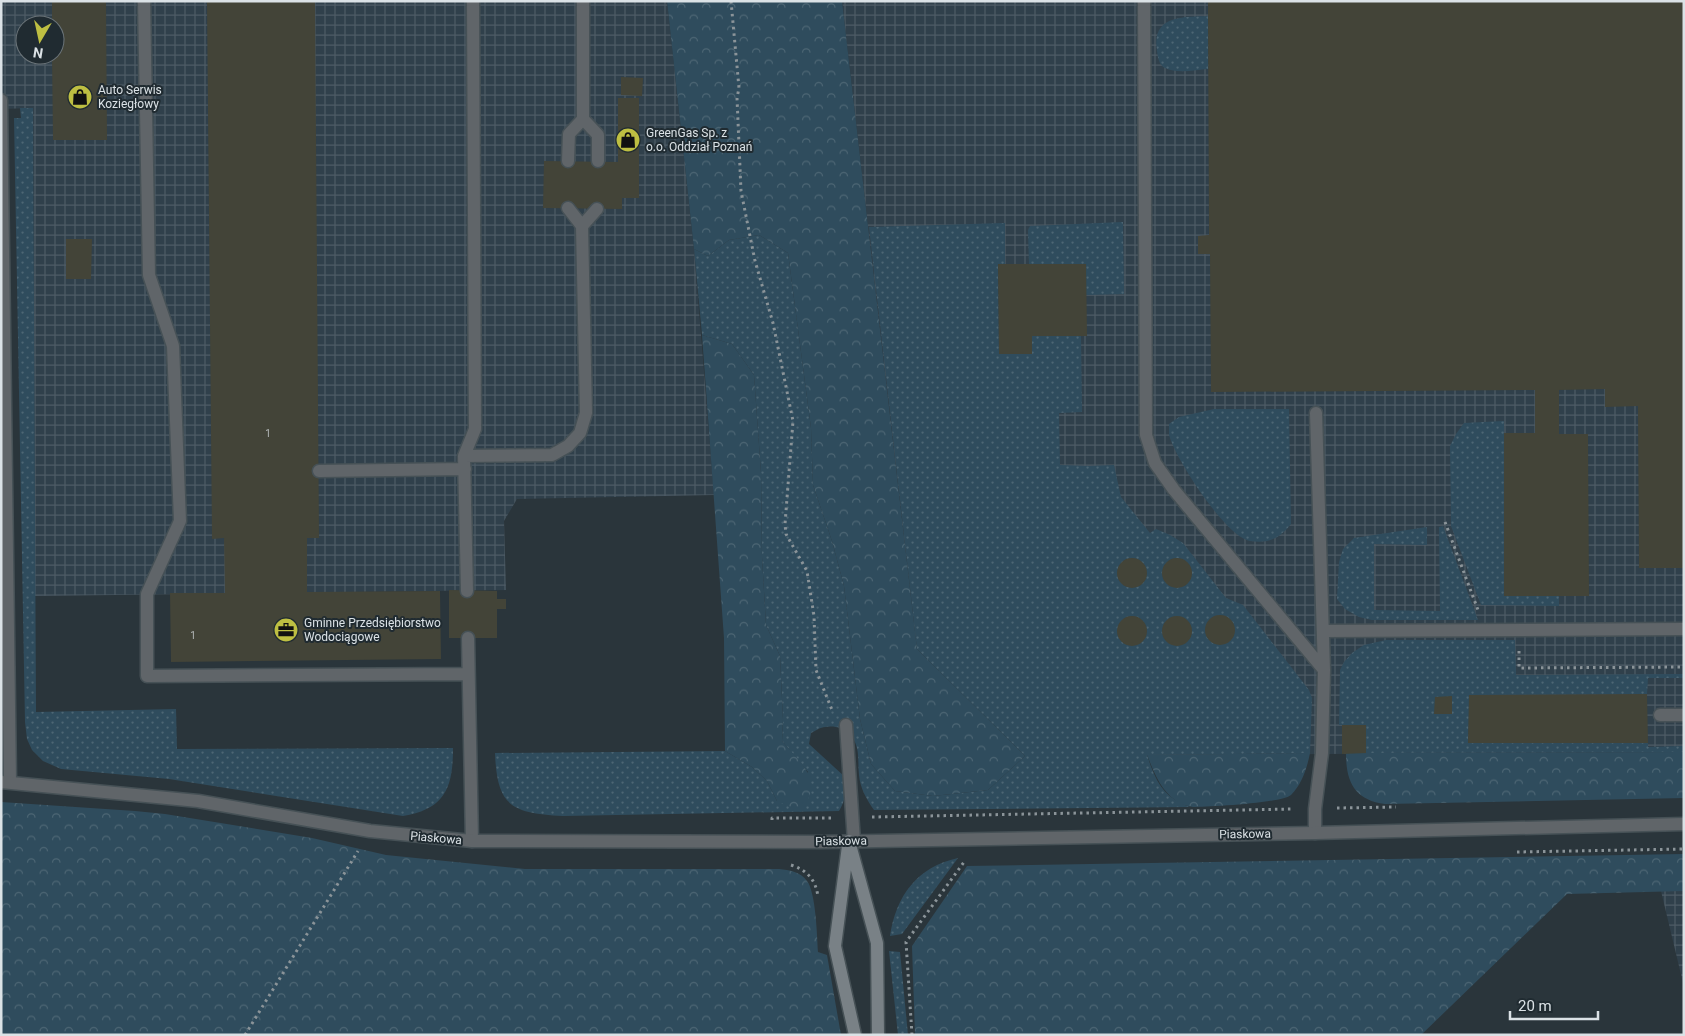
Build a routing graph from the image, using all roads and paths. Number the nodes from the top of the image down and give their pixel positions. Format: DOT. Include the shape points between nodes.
graph roads {
  1 [pos="144,1"];
  2 [pos="474,1"];
  3 [pos="583,1"];
  4 [pos="731,1"];
  5 [pos="1144,1"];
  6 [pos="1,100"];
  7 [pos="583,119"];
  8 [pos="568,161"];
  9 [pos="598,161"];
  10 [pos="568,208"];
  11 [pos="597,209"];
  12 [pos="582,226"];
  13 [pos="1316,413"];
  14 [pos="464,456"];
  15 [pos="465,469"];
  16 [pos="319,472"];
  17 [pos="467,591"];
  18 [pos="1684,629"];
  19 [pos="1323,631"];
  20 [pos="468,638"];
  21 [pos="1324,670"];
  22 [pos="468,674"];
  23 [pos="1684,714"];
  24 [pos="1660,715"];
  25 [pos="846,725"];
  26 [pos="5,782"];
  27 [pos="983,814"];
  28 [pos="852,817"];
  29 [pos="772,818"];
  30 [pos="1684,824"];
  31 [pos="370,831"];
  32 [pos="1315,833"];
  33 [pos="472,841"];
  34 [pos="851,841"];
  35 [pos="1684,849"];
  36 [pos="1514,852"];
  37 [pos="972,861"];
  38 [pos="783,864"];
  39 [pos="818,902"];
  40 [pos="245,1035"];
  41 [pos="855,1035"];
  42 [pos="878,1035"];
  43 [pos="912,1035"];
  1 -- 22 [label="street" via="149,275 173,346 180,521 147,594 147,676"];
  2 -- 14 [label="street" via="475,430"];
  3 -- 7 [label="street"];
  4 -- 25 [label="path" via="739,88 740,191 793,420 786,534 807,570 814,616 816,670 833,711"];
  5 -- 21 [label="street" via="1146,435 1155,463 1174,490"];
  6 -- 26 [label="street"];
  7 -- 8 [label="street" via="568,134"];
  7 -- 9 [label="street" via="598,135"];
  10 -- 12 [label="street"];
  11 -- 12 [label="street"];
  12 -- 14 [label="street" via="586,413 580,433 568,446 552,454"];
  13 -- 19 [label="street"];
  14 -- 15 [label="street"];
  15 -- 16 [label="street"];
  15 -- 17 [label="street"];
  18 -- 19 [label="street"];
  19 -- 21 [label="street"];
  20 -- 22 [label="street"];
  21 -- 32 [label="street" via="1322,754"];
  22 -- 33 [label="street"];
  23 -- 24 [label="street"];
  25 -- 28 [label="street"];
  26 -- 31 [label="street, Piaskowa" via="198,801"];
  27 -- 28 [label="path"];
  28 -- 29 [label="path"];
  28 -- 34 [label="street"];
  30 -- 32 [label="street, Piaskowa"];
  31 -- 33 [label="street, Piaskowa"];
  31 -- 40 [label="path"];
  32 -- 34 [label="street, Piaskowa"];
  33 -- 34 [label="street, Piaskowa"];
  34 -- 41 [label="street" via="834,946"];
  34 -- 42 [label="street" via="877,943"];
  35 -- 36 [label="path"];
  37 -- 43 [label="path" via="963,862 906,942"];
  38 -- 39 [label="path" via="805,871 814,882"];
}
